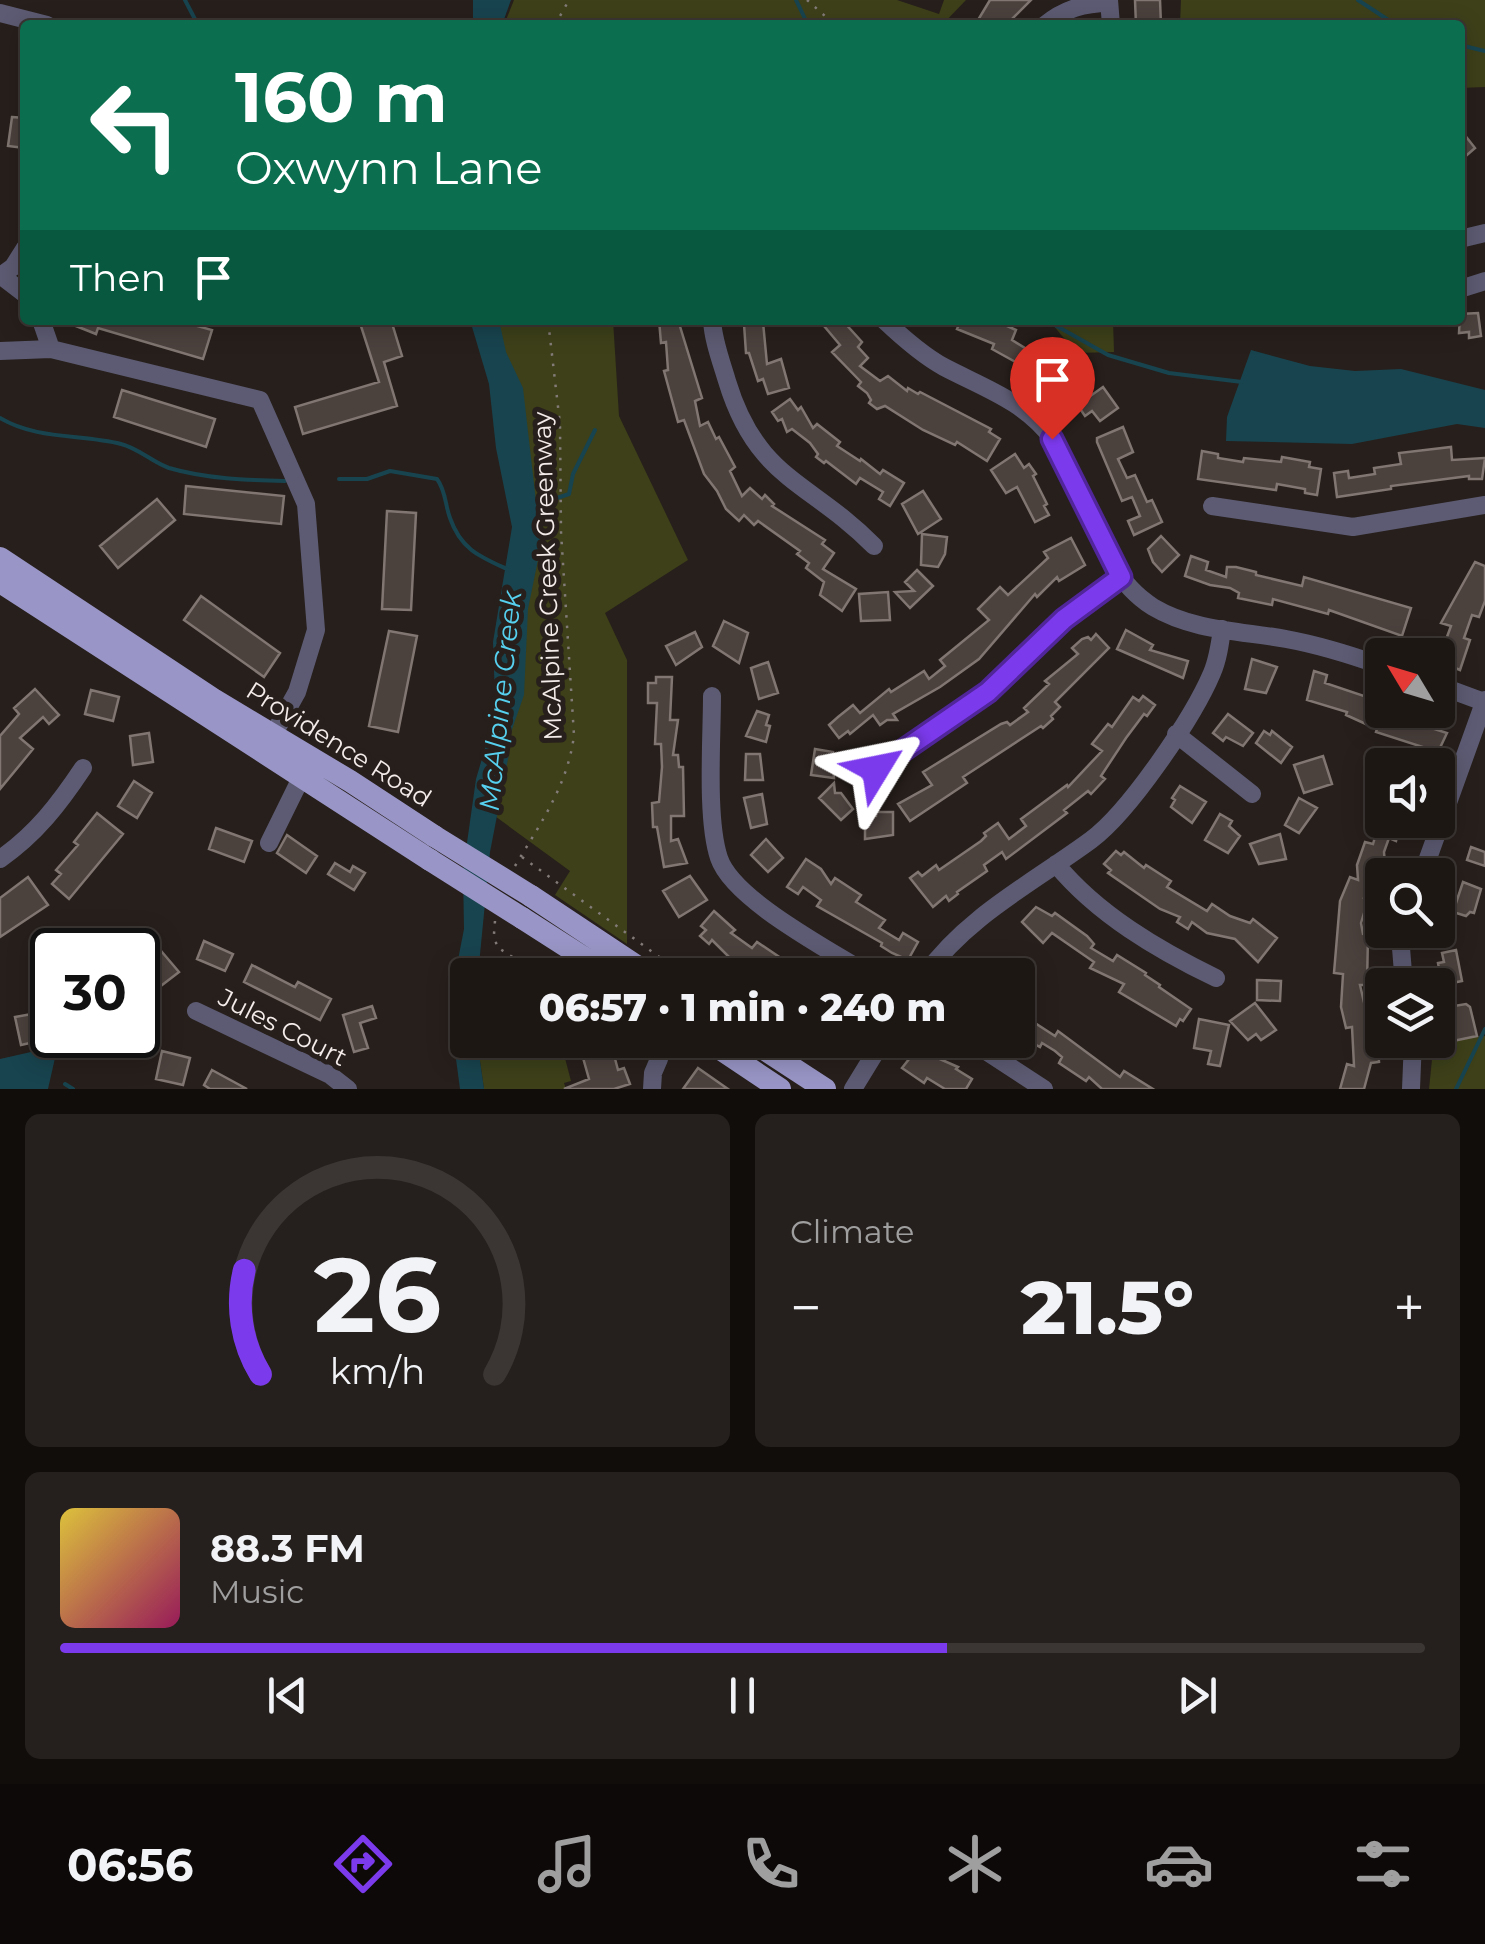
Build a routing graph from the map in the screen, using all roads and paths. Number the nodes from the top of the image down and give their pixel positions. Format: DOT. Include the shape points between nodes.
graph roads {
  1 [pos="807,0"];
  2 [pos="1109,2"];
  3 [pos="0,13"];
  4 [pos="27,20"];
  5 [pos="835,20"];
  6 [pos="1051,20"];
  7 [pos="20,255"];
  8 [pos="1,275"];
  9 [pos="43,325"];
  10 [pos="549,325"];
  11 [pos="713,325"];
  12 [pos="890,325"];
  13 [pos="51,350"];
  14 [pos="0,351"];
  15 [pos="1485,505"];
  16 [pos="1212,506"];
  17 [pos="874,546"];
  18 [pos="0,558"];
  19 [pos="1121,577"];
  20 [pos="0,582"];
  21 [pos="1222,629"];
  22 [pos="1365,660"];
  23 [pos="1455,691"];
  24 [pos="712,696"];
  25 [pos="1485,701"];
  26 [pos="1176,734"];
  27 [pos="273,735"];
  28 [pos="83,768"];
  29 [pos="876,769"];
  30 [pos="301,778"];
  31 [pos="1252,794"];
  32 [pos="268,844"];
  33 [pos="1428,858"];
  34 [pos="0,859"];
  35 [pos="1056,864"];
  36 [pos="527,907"];
  37 [pos="590,958"];
  38 [pos="619,958"];
  39 [pos="661,958"];
  40 [pos="843,958"];
  41 [pos="941,958"];
  42 [pos="1216,978"];
  43 [pos="196,1012"];
  44 [pos="734,1058"];
  45 [pos="778,1058"];
  46 [pos="872,1058"];
  47 [pos="996,1058"];
  48 [pos="1412,1058"];
  49 [pos="659,1060"];
  50 [pos="348,1089"];
  51 [pos="652,1089"];
  52 [pos="780,1089"];
  53 [pos="825,1089"];
  54 [pos="853,1089"];
  55 [pos="1044,1089"];
  56 [pos="1411,1089"];
  1 -- 5 [label="path"];
  2 -- 6 [label="street"];
  3 -- 4 [label="street"];
  7 -- 8 [label="street"];
  9 -- 13 [label="street"];
  10 -- 39 [label="path, McAlpine Creek Greenway" via="574,720 572,750 553,802 521,856"];
  11 -- 17 [label="street" via="732,397 754,442 785,476"];
  12 -- 19 [label="street" via="931,359 1002,394 1038,421"];
  13 -- 14 [label="street"];
  13 -- 27 [label="street" via="260,400 306,504 316,630 297,692"];
  15 -- 16 [label="street" via="1353,528"];
  18 -- 27 [label="main road, Providence Road"];
  19 -- 21 [label="street" via="1171,616"];
  19 -- 29 [label="street" via="1064,619 988,692"];
  20 -- 30 [label="main road, Providence Road"];
  21 -- 22 [label="street"];
  21 -- 26 [label="street" via="1213,671"];
  23 -- 25 [label="street"];
  24 -- 40 [label="street" via="714,839 728,876"];
  25 -- 33 [label="street"];
  26 -- 31 [label="street"];
  26 -- 35 [label="street" via="1106,827"];
  27 -- 36 [label="main road, Providence Road, bridge" via="434,836"];
  28 -- 34 [label="street" via="56,809"];
  30 -- 32 [label="street"];
  30 -- 36 [label="main road, Providence Road, bridge" via="430,860"];
  35 -- 41 [label="street" via="967,929"];
  35 -- 42 [label="street" via="1106,912"];
  36 -- 37 [label="main road, Providence Road"];
  36 -- 38 [label="main road, Providence Road"];
  43 -- 50 [label="street, Jules Court"];
  44 -- 52 [label="main road"];
  45 -- 53 [label="main road"];
  46 -- 54 [label="street"];
  47 -- 55 [label="street"];
  48 -- 56 [label="street"];
  49 -- 51 [label="street"];
}
